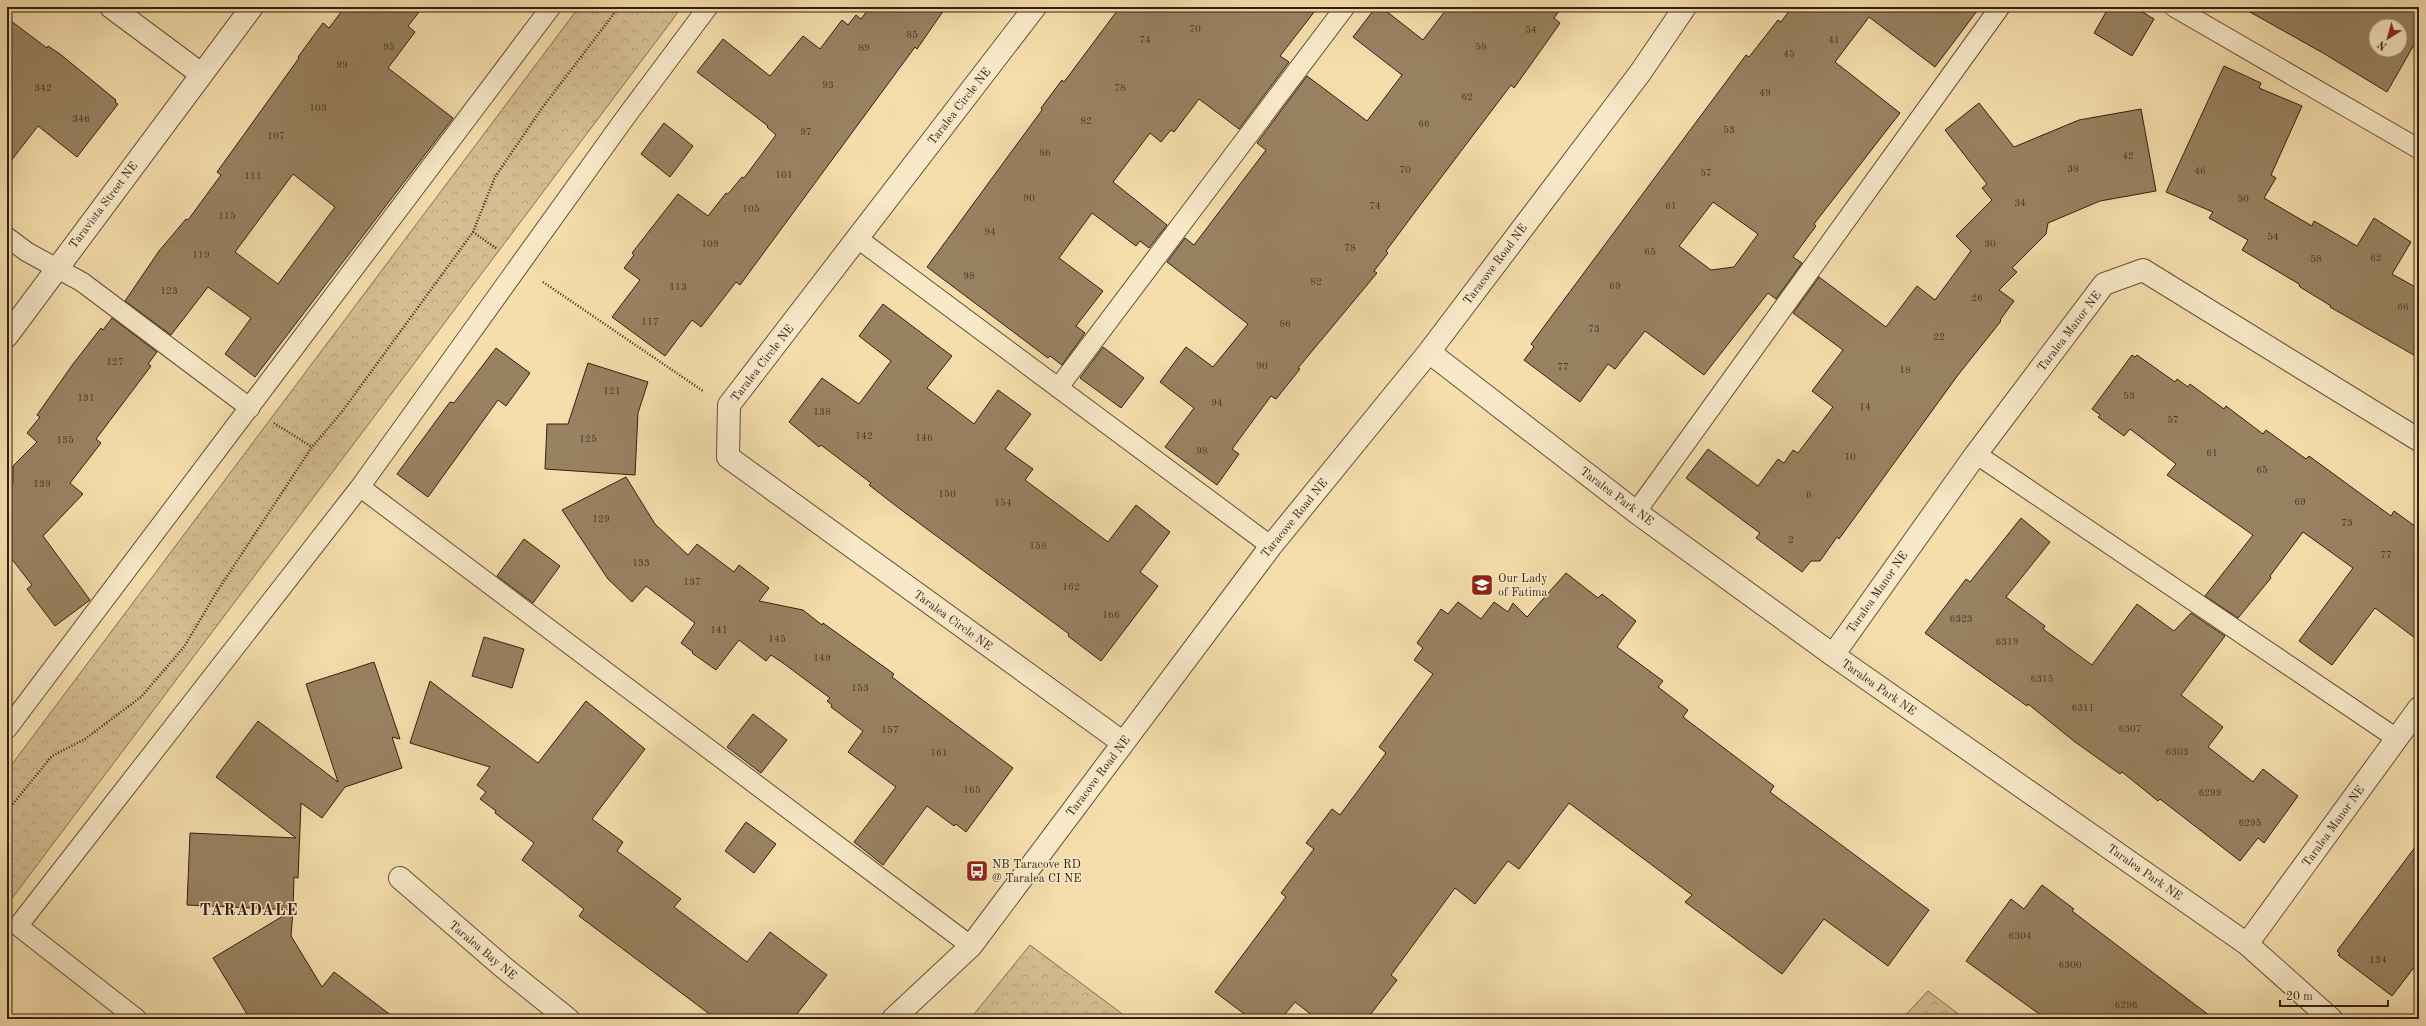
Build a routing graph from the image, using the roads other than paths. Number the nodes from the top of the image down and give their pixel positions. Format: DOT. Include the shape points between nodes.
graph roads {
  1 [pos="111,7"];
  2 [pos="252,7"];
  3 [pos="551,7"];
  4 [pos="708,7"];
  5 [pos="1035,7"];
  6 [pos="1345,7"];
  7 [pos="1686,7"];
  8 [pos="2000,7"];
  9 [pos="2174,7"];
  10 [pos="201,74"];
  11 [pos="2419,149"];
  12 [pos="7,237"];
  13 [pos="857,238"];
  14 [pos="56,268"];
  15 [pos="7,336"];
  16 [pos="1429,352"];
  17 [pos="1058,388"];
  18 [pos="250,408"];
  19 [pos="2419,440"];
  20 [pos="1976,454"];
  21 [pos="360,487"];
  22 [pos="1636,512"];
  23 [pos="1271,546"];
  24 [pos="1833,655"];
  25 [pos="2419,708"];
  26 [pos="7,729"];
  27 [pos="2396,738"];
  28 [pos="1122,742"];
  29 [pos="400,878"];
  30 [pos="2247,944"];
  31 [pos="971,946"];
  32 [pos="137,1019"];
  33 [pos="568,1019"];
  34 [pos="893,1019"];
  35 [pos="2331,1019"];
  1 -- 10 [label="street"];
  2 -- 10 [label="street, Taravista Street NE"];
  3 -- 18 [label="lane"];
  4 -- 21 [label="lane"];
  5 -- 13 [label="street, Taralea Circle NE"];
  6 -- 17 [label="lane"];
  7 -- 16 [label="street, Taracove Road NE" via="1640,73"];
  8 -- 22 [label="lane"];
  9 -- 11 [label="lane"];
  10 -- 14 [label="street, Taravista Street NE"];
  12 -- 14 [label="lane"];
  13 -- 17 [label="lane"];
  13 -- 28 [label="street, Taralea Circle NE" via="729,405 728,457"];
  14 -- 15 [label="street, Taravista Street NE"];
  14 -- 18 [label="lane" via="82,282"];
  16 -- 22 [label="street, Taralea Park NE"];
  16 -- 23 [label="street, Taracove Road NE"];
  17 -- 23 [label="lane"];
  18 -- 26 [label="lane"];
  19 -- 20 [label="street, Taralea Manor NE" via="2143,270 2104,284"];
  20 -- 24 [label="street, Taralea Manor NE"];
  20 -- 27 [label="lane"];
  21 -- 31 [label="lane"];
  21 -- 32 [label="lane" via="18,926"];
  22 -- 24 [label="street, Taralea Park NE"];
  23 -- 28 [label="street, Taracove Road NE"];
  24 -- 30 [label="street, Taralea Park NE"];
  25 -- 27 [label="street, Taralea Manor NE"];
  27 -- 30 [label="street, Taralea Manor NE"];
  28 -- 31 [label="street, Taracove Road NE"];
  29 -- 33 [label="street, Taralea Bay NE" via="503,968"];
  30 -- 35 [label="street, Taralea Park NE"];
  31 -- 34 [label="street, Taracove Road NE"];
}
